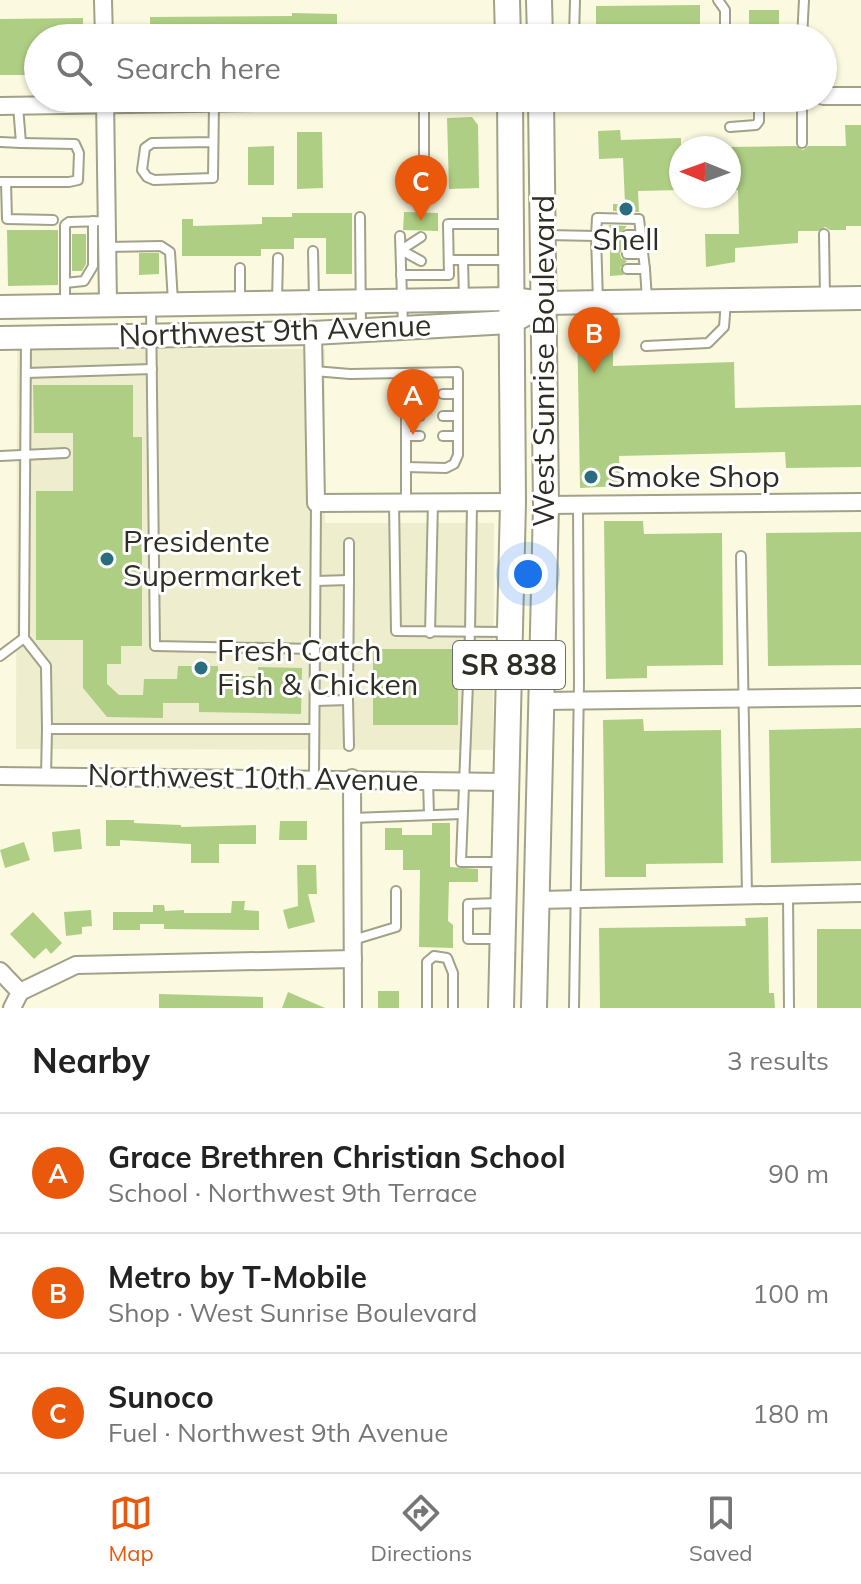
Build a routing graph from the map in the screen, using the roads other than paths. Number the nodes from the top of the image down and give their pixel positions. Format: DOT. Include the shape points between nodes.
graph roads {
  1 [pos="103,0"];
  2 [pos="507,0"];
  3 [pos="539,0"];
  4 [pos="575,0"];
  5 [pos="718,0"];
  6 [pos="804,0"];
  7 [pos="104,24"];
  8 [pos="508,24"];
  9 [pos="540,24"];
  10 [pos="574,24"];
  11 [pos="725,24"];
  12 [pos="803,24"];
  13 [pos="837,96"];
  14 [pos="861,96"];
  15 [pos="18,105"];
  16 [pos="24,105"];
  17 [pos="0,106"];
  18 [pos="105,112"];
  19 [pos="214,112"];
  20 [pos="424,112"];
  21 [pos="508,112"];
  22 [pos="541,112"];
  23 [pos="759,112"];
  24 [pos="802,112"];
  25 [pos="730,127"];
  26 [pos="0,142"];
  27 [pos="213,142"];
  28 [pos="21,143"];
  29 [pos="802,143"];
  30 [pos="3,182"];
  31 [pos="424,195"];
  32 [pos="360,217"];
  33 [pos="53,220"];
  34 [pos="100,221"];
  35 [pos="511,224"];
  36 [pos="824,234"];
  37 [pos="543,235"];
  38 [pos="627,235"];
  39 [pos="641,235"];
  40 [pos="400,236"];
  41 [pos="439,236"];
  42 [pos="596,236"];
  43 [pos="610,236"];
  44 [pos="421,237"];
  45 [pos="107,247"];
  46 [pos="444,249"];
  47 [pos="401,250"];
  48 [pos="420,250"];
  49 [pos="313,251"];
  50 [pos="610,253"];
  51 [pos="597,254"];
  52 [pos="627,254"];
  53 [pos="643,254"];
  54 [pos="278,258"];
  55 [pos="444,260"];
  56 [pos="463,260"];
  57 [pos="511,260"];
  58 [pos="421,261"];
  59 [pos="100,266"];
  60 [pos="240,268"];
  61 [pos="598,269"];
  62 [pos="610,269"];
  63 [pos="627,269"];
  64 [pos="645,269"];
  65 [pos="401,275"];
  66 [pos="65,294"];
  67 [pos="825,298"];
  68 [pos="861,298"];
  69 [pos="401,300"];
  70 [pos="464,300"];
  71 [pos="726,300"];
  72 [pos="314,301"];
  73 [pos="360,301"];
  74 [pos="647,301"];
  75 [pos="240,302"];
  76 [pos="277,302"];
  77 [pos="598,302"];
  78 [pos="162,303"];
  79 [pos="544,303"];
  80 [pos="108,304"];
  81 [pos="0,307"];
  82 [pos="511,311"];
  83 [pos="403,328"];
  84 [pos="361,330"];
  85 [pos="313,333"];
  86 [pos="151,336"];
  87 [pos="0,338"];
  88 [pos="26,338"];
  89 [pos="646,346"];
  90 [pos="152,369"];
  91 [pos="314,371"];
  92 [pos="26,373"];
  93 [pos="406,373"];
  94 [pos="443,394"];
  95 [pos="458,394"];
  96 [pos="406,395"];
  97 [pos="419,395"];
  98 [pos="406,416"];
  99 [pos="420,416"];
  100 [pos="443,416"];
  101 [pos="458,416"];
  102 [pos="406,436"];
  103 [pos="420,436"];
  104 [pos="443,436"];
  105 [pos="458,436"];
  106 [pos="65,453"];
  107 [pos="25,455"];
  108 [pos="0,456"];
  109 [pos="406,467"];
  110 [pos="433,502"];
  111 [pos="472,502"];
  112 [pos="513,502"];
  113 [pos="861,502"];
  114 [pos="316,503"];
  115 [pos="400,503"];
  116 [pos="546,505"];
  117 [pos="578,505"];
  118 [pos="349,543"];
  119 [pos="741,556"];
  120 [pos="349,580"];
  121 [pos="316,581"];
  122 [pos="470,632"];
  123 [pos="510,632"];
  124 [pos="430,633"];
  125 [pos="24,638"];
  126 [pos="315,649"];
  127 [pos="0,656"];
  128 [pos="744,697"];
  129 [pos="861,697"];
  130 [pos="348,700"];
  131 [pos="578,700"];
  132 [pos="315,701"];
  133 [pos="543,701"];
  134 [pos="47,729"];
  135 [pos="314,729"];
  136 [pos="349,746"];
  137 [pos="0,776"];
  138 [pos="46,777"];
  139 [pos="314,778"];
  140 [pos="352,778"];
  141 [pos="428,780"];
  142 [pos="465,780"];
  143 [pos="507,782"];
  144 [pos="462,814"];
  145 [pos="429,815"];
  146 [pos="352,818"];
  147 [pos="540,826"];
  148 [pos="505,862"];
  149 [pos="396,891"];
  150 [pos="861,893"];
  151 [pos="788,894"];
  152 [pos="747,895"];
  153 [pos="574,899"];
  154 [pos="538,900"];
  155 [pos="504,903"];
  156 [pos="503,939"];
  157 [pos="352,940"];
  158 [pos="353,959"];
  159 [pos="0,971"];
  160 [pos="20,992"];
  161 [pos="12,1008"];
  162 [pos="353,1008"];
  163 [pos="427,1008"];
  164 [pos="453,1008"];
  165 [pos="501,1008"];
  166 [pos="534,1008"];
  167 [pos="574,1008"];
  168 [pos="789,1008"];
  1 -- 7 [label="street"];
  2 -- 8 [label="main road"];
  3 -- 9 [label="main road"];
  4 -- 10 [label="lane"];
  5 -- 11 [label="lane"];
  6 -- 12 [label="lane"];
  13 -- 14 [label="street"];
  15 -- 16 [label="street"];
  15 -- 17 [label="street"];
  15 -- 28 [label="lane"];
  18 -- 34 [label="street"];
  19 -- 27 [label="lane"];
  20 -- 31 [label="lane"];
  21 -- 35 [label="main road, West Sunrise Boulevard / SR 838"];
  22 -- 37 [label="main road, West Sunrise Boulevard / SR 838"];
  23 -- 25 [label="lane" via="756,125"];
  24 -- 29 [label="lane"];
  26 -- 28 [label="lane"];
  27 -- 27 [label="lane" via="213,178 154,180 142,170 145,148 152,143"];
  28 -- 30 [label="lane" via="75,144 78,180"];
  30 -- 33 [label="lane" via="7,219"];
  32 -- 73 [label="lane"];
  34 -- 45 [label="street"];
  34 -- 59 [label="lane"];
  34 -- 66 [label="lane" via="65,225"];
  35 -- 46 [label="lane" via="448,224"];
  35 -- 57 [label="main road, West Sunrise Boulevard / SR 838"];
  36 -- 67 [label="lane"];
  37 -- 42 [label="lane"];
  37 -- 79 [label="main road, West Sunrise Boulevard / SR 838"];
  38 -- 39 [label="lane"];
  39 -- 42 [label="lane" via="639,219 597,218"];
  39 -- 53 [label="lane"];
  40 -- 47 [label="lane"];
  41 -- 46 [label="lane"];
  42 -- 43 [label="lane"];
  42 -- 51 [label="lane"];
  44 -- 47 [label="lane"];
  45 -- 59 [label="street"];
  45 -- 78 [label="lane" via="161,246 170,252"];
  46 -- 55 [label="lane"];
  47 -- 48 [label="lane"];
  47 -- 58 [label="lane"];
  47 -- 65 [label="lane"];
  49 -- 72 [label="lane"];
  50 -- 51 [label="lane"];
  51 -- 61 [label="lane"];
  52 -- 53 [label="lane"];
  53 -- 64 [label="lane"];
  54 -- 76 [label="lane"];
  55 -- 56 [label="lane"];
  55 -- 65 [label="lane" via="449,275"];
  56 -- 57 [label="lane"];
  56 -- 70 [label="lane"];
  57 -- 82 [label="main road, West Sunrise Boulevard / SR 838"];
  59 -- 66 [label="lane"];
  59 -- 80 [label="street"];
  60 -- 75 [label="lane"];
  61 -- 62 [label="lane"];
  61 -- 77 [label="lane"];
  63 -- 64 [label="lane"];
  64 -- 74 [label="lane"];
  65 -- 69 [label="lane"];
  66 -- 80 [label="main road, Northwest 9th Avenue"];
  66 -- 81 [label="main road, Northwest 9th Avenue"];
  67 -- 68 [label="main road, Northwest 9th Avenue"];
  67 -- 71 [label="main road, Northwest 9th Avenue"];
  69 -- 70 [label="main road, Northwest 9th Avenue"];
  69 -- 73 [label="main road, Northwest 9th Avenue"];
  69 -- 83 [label="lane"];
  70 -- 82 [label="main road, Northwest 9th Avenue"];
  71 -- 74 [label="main road, Northwest 9th Avenue"];
  71 -- 89 [label="lane" via="724,327 708,343"];
  72 -- 73 [label="main road, Northwest 9th Avenue"];
  72 -- 76 [label="main road, Northwest 9th Avenue"];
  73 -- 84 [label="lane"];
  74 -- 77 [label="main road, Northwest 9th Avenue"];
  75 -- 76 [label="main road, Northwest 9th Avenue"];
  75 -- 78 [label="main road, Northwest 9th Avenue"];
  77 -- 79 [label="main road, Northwest 9th Avenue"];
  78 -- 80 [label="main road, Northwest 9th Avenue"];
  78 -- 86 [label="lane"];
  79 -- 82 [label="main road, Northwest 9th Avenue"];
  79 -- 116 [label="main road, West Sunrise Boulevard / SR 838"];
  82 -- 83 [label="main road, Northwest 9th Avenue"];
  82 -- 112 [label="main road, West Sunrise Boulevard / SR 838"];
  83 -- 84 [label="main road, Northwest 9th Avenue"];
  84 -- 85 [label="main road, Northwest 9th Avenue"];
  85 -- 86 [label="main road, Northwest 9th Avenue"];
  85 -- 91 [label="street"];
  86 -- 88 [label="main road, Northwest 9th Avenue"];
  86 -- 90 [label="lane"];
  87 -- 88 [label="main road, Northwest 9th Avenue"];
  88 -- 92 [label="lane"];
  90 -- 92 [label="lane"];
  90 -- 126 [label="lane" via="155,646"];
  91 -- 93 [label="lane"];
  91 -- 114 [label="street"];
  92 -- 107 [label="lane"];
  93 -- 95 [label="lane" via="458,372"];
  93 -- 96 [label="lane"];
  94 -- 95 [label="lane"];
  95 -- 101 [label="lane"];
  96 -- 97 [label="lane"];
  96 -- 98 [label="lane"];
  98 -- 99 [label="lane"];
  98 -- 102 [label="lane"];
  100 -- 101 [label="lane"];
  101 -- 105 [label="lane"];
  102 -- 103 [label="lane"];
  102 -- 109 [label="lane"];
  104 -- 105 [label="lane"];
  105 -- 109 [label="lane" via="454,464"];
  106 -- 107 [label="lane"];
  107 -- 108 [label="lane"];
  107 -- 125 [label="lane"];
  109 -- 115 [label="lane"];
  110 -- 111 [label="street"];
  110 -- 115 [label="street"];
  110 -- 124 [label="lane"];
  111 -- 112 [label="street"];
  111 -- 122 [label="lane"];
  112 -- 123 [label="main road, West Sunrise Boulevard / SR 838"];
  113 -- 117 [label="street"];
  114 -- 115 [label="street"];
  114 -- 121 [label="lane"];
  115 -- 124 [label="lane" via="394,629"];
  116 -- 117 [label="street"];
  116 -- 133 [label="main road, West Sunrise Boulevard / SR 838"];
  117 -- 131 [label="lane"];
  118 -- 120 [label="lane"];
  119 -- 128 [label="lane"];
  120 -- 121 [label="lane"];
  120 -- 130 [label="lane"];
  121 -- 126 [label="lane"];
  122 -- 123 [label="lane"];
  122 -- 124 [label="lane"];
  122 -- 142 [label="lane"];
  123 -- 143 [label="main road, West Sunrise Boulevard / SR 838"];
  125 -- 127 [label="lane"];
  125 -- 134 [label="lane" via="46,666"];
  126 -- 132 [label="lane"];
  128 -- 129 [label="street"];
  128 -- 131 [label="street"];
  128 -- 152 [label="lane"];
  130 -- 132 [label="lane"];
  130 -- 136 [label="lane"];
  131 -- 133 [label="street"];
  131 -- 153 [label="lane"];
  132 -- 135 [label="lane"];
  133 -- 147 [label="main road, West Sunrise Boulevard / SR 838"];
  134 -- 135 [label="lane"];
  134 -- 138 [label="lane"];
  135 -- 139 [label="lane"];
  137 -- 138 [label="street, Northwest 10th Avenue"];
  138 -- 139 [label="street, Northwest 10th Avenue"];
  139 -- 140 [label="street, Northwest 10th Avenue"];
  140 -- 141 [label="street, Northwest 10th Avenue"];
  140 -- 146 [label="street"];
  141 -- 142 [label="street, Northwest 10th Avenue"];
  141 -- 145 [label="lane"];
  142 -- 143 [label="street, Northwest 10th Avenue"];
  142 -- 144 [label="lane"];
  143 -- 147 [label="main road" via="523,789"];
  143 -- 148 [label="main road, West Sunrise Boulevard / SR 838"];
  144 -- 145 [label="lane"];
  144 -- 148 [label="lane" via="461,862"];
  145 -- 146 [label="lane"];
  146 -- 157 [label="street"];
  147 -- 154 [label="main road, West Sunrise Boulevard / SR 838"];
  148 -- 155 [label="main road, West Sunrise Boulevard / SR 838"];
  149 -- 157 [label="lane" via="396,927"];
  150 -- 151 [label="street"];
  151 -- 152 [label="street"];
  151 -- 168 [label="lane"];
  152 -- 153 [label="street"];
  153 -- 154 [label="street"];
  153 -- 167 [label="lane"];
  154 -- 166 [label="main road, West Sunrise Boulevard / SR 838"];
  155 -- 156 [label="main road, West Sunrise Boulevard / SR 838"];
  155 -- 156 [label="lane" via="468,904 468,939"];
  156 -- 165 [label="main road, West Sunrise Boulevard / SR 838"];
  157 -- 158 [label="street"];
  158 -- 160 [label="street" via="76,965"];
  158 -- 162 [label="street"];
  159 -- 160 [label="street"];
  160 -- 161 [label="street"];
  163 -- 164 [label="lane" via="427,962 434,956 447,958 453,973"];
}
